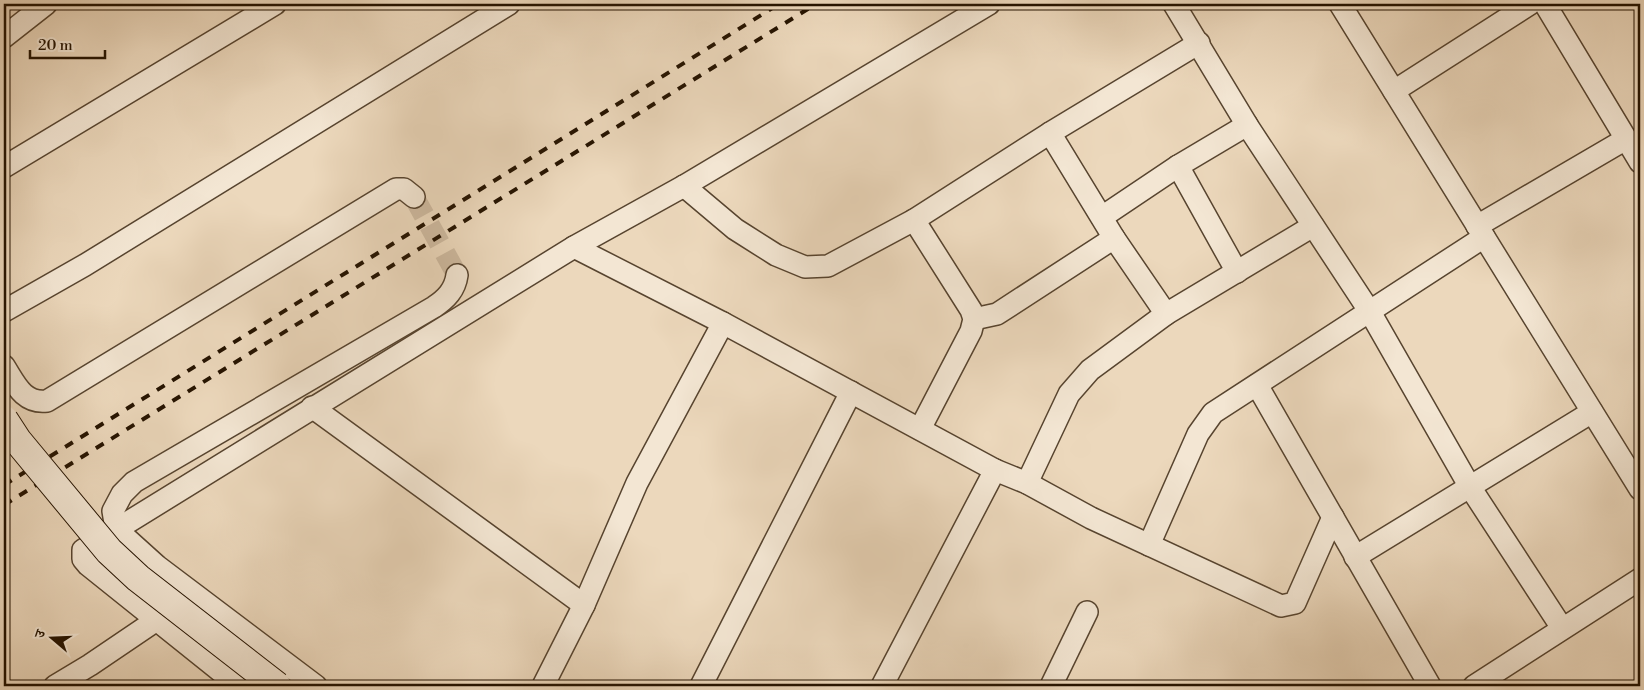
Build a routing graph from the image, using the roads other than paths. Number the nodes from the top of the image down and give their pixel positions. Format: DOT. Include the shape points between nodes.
graph roads {
  1 [pos="46,4"];
  2 [pos="275,4"];
  3 [pos="509,4"];
  4 [pos="989,4"];
  5 [pos="1174,4"];
  6 [pos="1340,4"];
  7 [pos="1530,4"];
  8 [pos="1545,4"];
  9 [pos="4,37"];
  10 [pos="1199,43"];
  11 [pos="1394,91"];
  12 [pos="1247,125"];
  13 [pos="1050,133"];
  14 [pos="1626,139"];
  15 [pos="1640,162"];
  16 [pos="1178,166"];
  17 [pos="4,167"];
  18 [pos="684,186"];
  19 [pos="414,197"];
  20 [pos="1102,217"];
  21 [pos="914,220"];
  22 [pos="1313,226"];
  23 [pos="1480,231"];
  24 [pos="1114,238"];
  25 [pos="574,247"];
  26 [pos="1237,272"];
  27 [pos="457,275"];
  28 [pos="4,311"];
  29 [pos="1370,312"];
  30 [pos="1166,314"];
  31 [pos="974,320"];
  32 [pos="723,323"];
  33 [pos="4,366"];
  34 [pos="1257,385"];
  35 [pos="851,392"];
  36 [pos="312,407"];
  37 [pos="1592,412"];
  38 [pos="4,420"];
  39 [pos="920,429"];
  40 [pos="995,470"];
  41 [pos="1027,483"];
  42 [pos="1639,485"];
  43 [pos="1470,487"];
  44 [pos="1333,518"];
  45 [pos="116,529"];
  46 [pos="1149,545"];
  47 [pos="1355,557"];
  48 [pos="1640,579"];
  49 [pos="584,604"];
  50 [pos="1087,612"];
  51 [pos="156,621"];
  52 [pos="1562,628"];
  53 [pos="55,686"];
  54 [pos="239,686"];
  55 [pos="277,686"];
  56 [pos="316,686"];
  57 [pos="543,686"];
  58 [pos="701,686"];
  59 [pos="882,686"];
  60 [pos="1051,686"];
  61 [pos="1430,686"];
  62 [pos="1474,686"];
  1 -- 9 [label="street"];
  2 -- 17 [label="street"];
  3 -- 28 [label="street" via="119,245"];
  4 -- 18 [label="street"];
  5 -- 10 [label="street"];
  6 -- 11 [label="street"];
  7 -- 11 [label="street"];
  8 -- 14 [label="street"];
  10 -- 12 [label="street"];
  10 -- 13 [label="street"];
  11 -- 23 [label="street"];
  12 -- 16 [label="street"];
  12 -- 22 [label="street"];
  13 -- 20 [label="street"];
  13 -- 21 [label="street"];
  14 -- 15 [label="street"];
  14 -- 23 [label="street"];
  16 -- 20 [label="street"];
  16 -- 26 [label="street"];
  18 -- 21 [label="street" via="735,229 776,255 805,267 840,262"];
  18 -- 25 [label="street"];
  19 -- 33 [label="street" via="404,189 396,189 47,401 26,397"];
  20 -- 24 [label="street"];
  21 -- 31 [label="street" via="971,310"];
  22 -- 26 [label="street"];
  22 -- 29 [label="street"];
  23 -- 29 [label="street"];
  23 -- 37 [label="street"];
  24 -- 30 [label="street"];
  24 -- 31 [label="street" via="997,314"];
  25 -- 32 [label="street"];
  25 -- 36 [label="street"];
  26 -- 30 [label="street"];
  27 -- 45 [label="street" via="448,296 434,307 134,482 122,494 113,511"];
  29 -- 34 [label="street"];
  29 -- 43 [label="street"];
  30 -- 41 [label="street" via="1090,370 1076,385"];
  31 -- 39 [label="street"];
  32 -- 35 [label="street"];
  32 -- 49 [label="street" via="637,483"];
  34 -- 44 [label="street"];
  34 -- 46 [label="street" via="1218,408 1205,421"];
  35 -- 39 [label="street"];
  35 -- 58 [label="street"];
  36 -- 45 [label="street"];
  36 -- 49 [label="street"];
  37 -- 42 [label="street"];
  37 -- 43 [label="street"];
  38 -- 55 [label="main road, bridge" via="109,551 138,578"];
  39 -- 40 [label="street"];
  40 -- 41 [label="street"];
  40 -- 59 [label="street"];
  41 -- 46 [label="street" via="1090,518"];
  43 -- 47 [label="street"];
  43 -- 52 [label="street"];
  44 -- 46 [label="street" via="1295,603 1286,606"];
  44 -- 47 [label="street"];
  45 -- 51 [label="street" via="83,550 83,559"];
  45 -- 56 [label="street" via="157,566"];
  47 -- 61 [label="street"];
  48 -- 52 [label="street"];
  49 -- 57 [label="street"];
  50 -- 60 [label="street"];
  51 -- 53 [label="street"];
  51 -- 54 [label="street"];
  52 -- 62 [label="street"];
}
